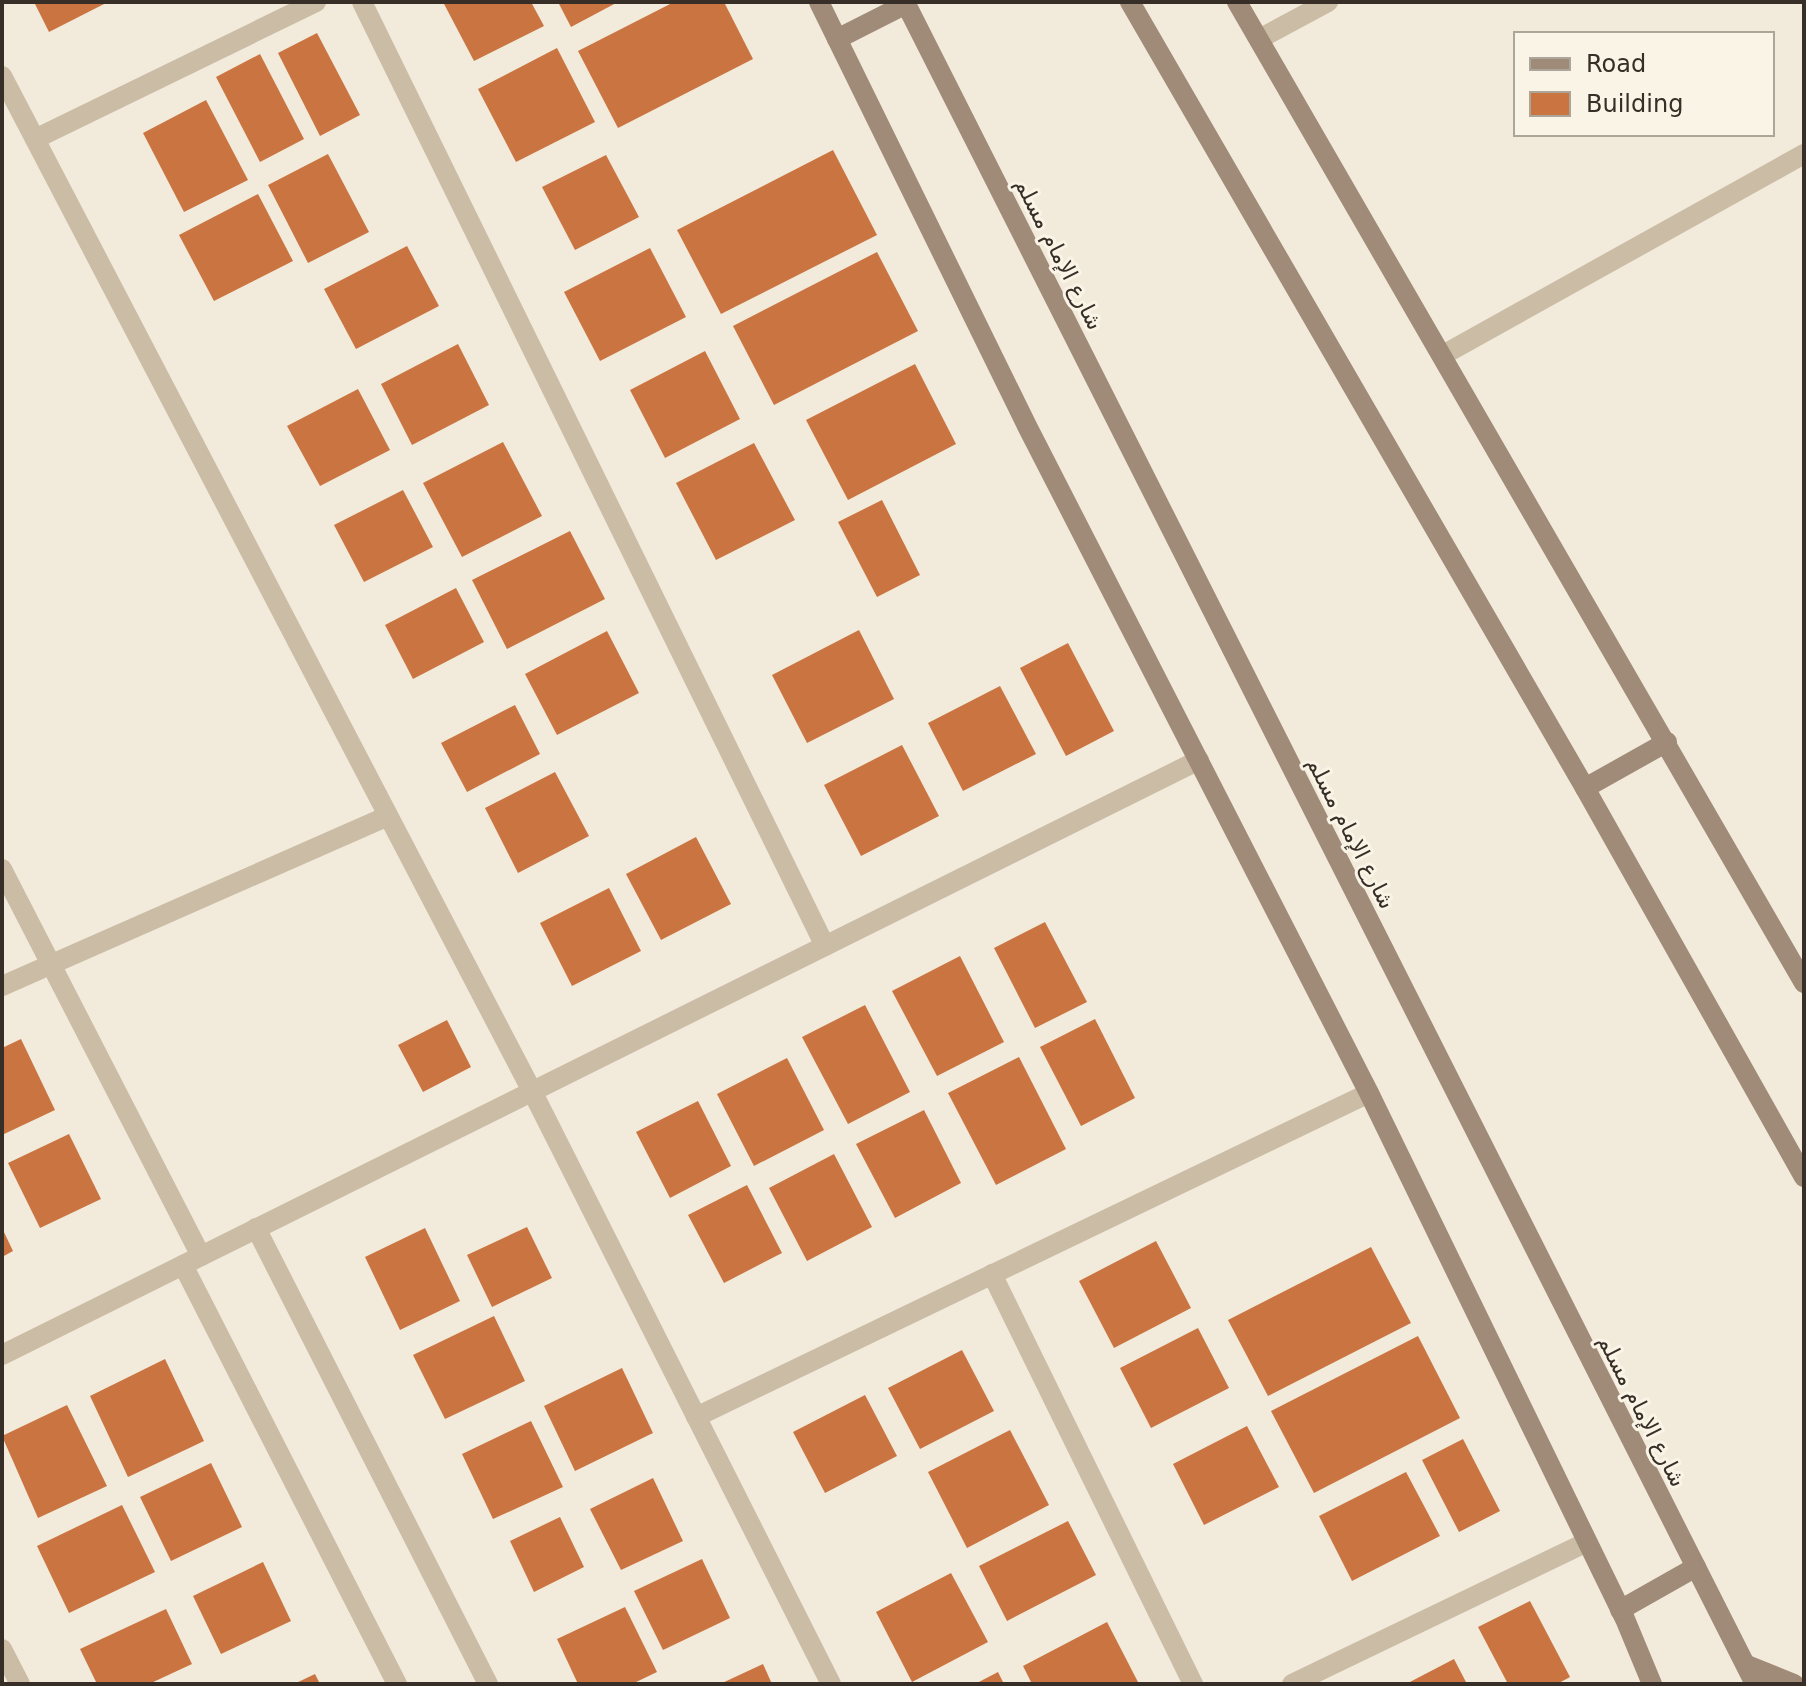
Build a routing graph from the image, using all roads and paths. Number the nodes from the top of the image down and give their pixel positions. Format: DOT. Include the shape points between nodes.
graph roads {
  1 [pos="316,2"];
  2 [pos="362,2"];
  3 [pos="819,2"];
  4 [pos="1130,2"];
  5 [pos="1237,2"];
  6 [pos="1328,2"];
  7 [pos="906,3"];
  8 [pos="837,39"];
  9 [pos="1259,39"];
  10 [pos="2,76"];
  11 [pos="35,139"];
  12 [pos="1804,154"];
  13 [pos="1443,355"];
  14 [pos="1667,742"];
  15 [pos="1199,760"];
  16 [pos="1585,788"];
  17 [pos="388,816"];
  18 [pos="2,869"];
  19 [pos="825,946"];
  20 [pos="51,964"];
  21 [pos="1804,983"];
  22 [pos="2,986"];
  23 [pos="532,1091"];
  24 [pos="1369,1093"];
  25 [pos="1804,1177"];
  26 [pos="256,1228"];
  27 [pos="192,1260"];
  28 [pos="992,1274"];
  29 [pos="2,1355"];
  30 [pos="696,1417"];
  31 [pos="1587,1542"];
  32 [pos="1696,1567"];
  33 [pos="1620,1610"];
  34 [pos="2,1649"];
  35 [pos="1751,1674"];
  36 [pos="20,1684"];
  37 [pos="397,1684"];
  38 [pos="488,1684"];
  39 [pos="831,1684"];
  40 [pos="1193,1684"];
  41 [pos="1292,1684"];
  42 [pos="1652,1684"];
  43 [pos="1794,1684"];
  1 -- 11 [label="street"];
  2 -- 19 [label="street"];
  3 -- 8 [label="main road"];
  4 -- 16 [label="main road"];
  5 -- 9 [label="main road"];
  6 -- 9 [label="street"];
  7 -- 8 [label="main road"];
  7 -- 32 [label="main road, شارع الإمام مسلم"];
  8 -- 15 [label="main road"];
  9 -- 13 [label="main road"];
  10 -- 11 [label="street"];
  11 -- 17 [label="street"];
  12 -- 13 [label="street"];
  13 -- 14 [label="main road"];
  14 -- 16 [label="main road"];
  14 -- 21 [label="main road"];
  15 -- 19 [label="street"];
  15 -- 24 [label="main road"];
  16 -- 25 [label="main road"];
  17 -- 20 [label="street"];
  17 -- 23 [label="street"];
  18 -- 20 [label="street"];
  19 -- 23 [label="street"];
  20 -- 22 [label="street"];
  20 -- 27 [label="street"];
  23 -- 26 [label="street"];
  23 -- 30 [label="street"];
  24 -- 28 [label="street"];
  24 -- 31 [label="main road"];
  26 -- 27 [label="street"];
  26 -- 38 [label="street"];
  27 -- 29 [label="street"];
  27 -- 37 [label="street"];
  28 -- 30 [label="street"];
  28 -- 40 [label="street"];
  30 -- 39 [label="street"];
  31 -- 33 [label="main road"];
  31 -- 41 [label="street"];
  32 -- 33 [label="main road"];
  32 -- 35 [label="main road, شارع الإمام مسلم"];
  33 -- 42 [label="main road"];
  34 -- 36 [label="street"];
  35 -- 43 [label="main road"];
}
